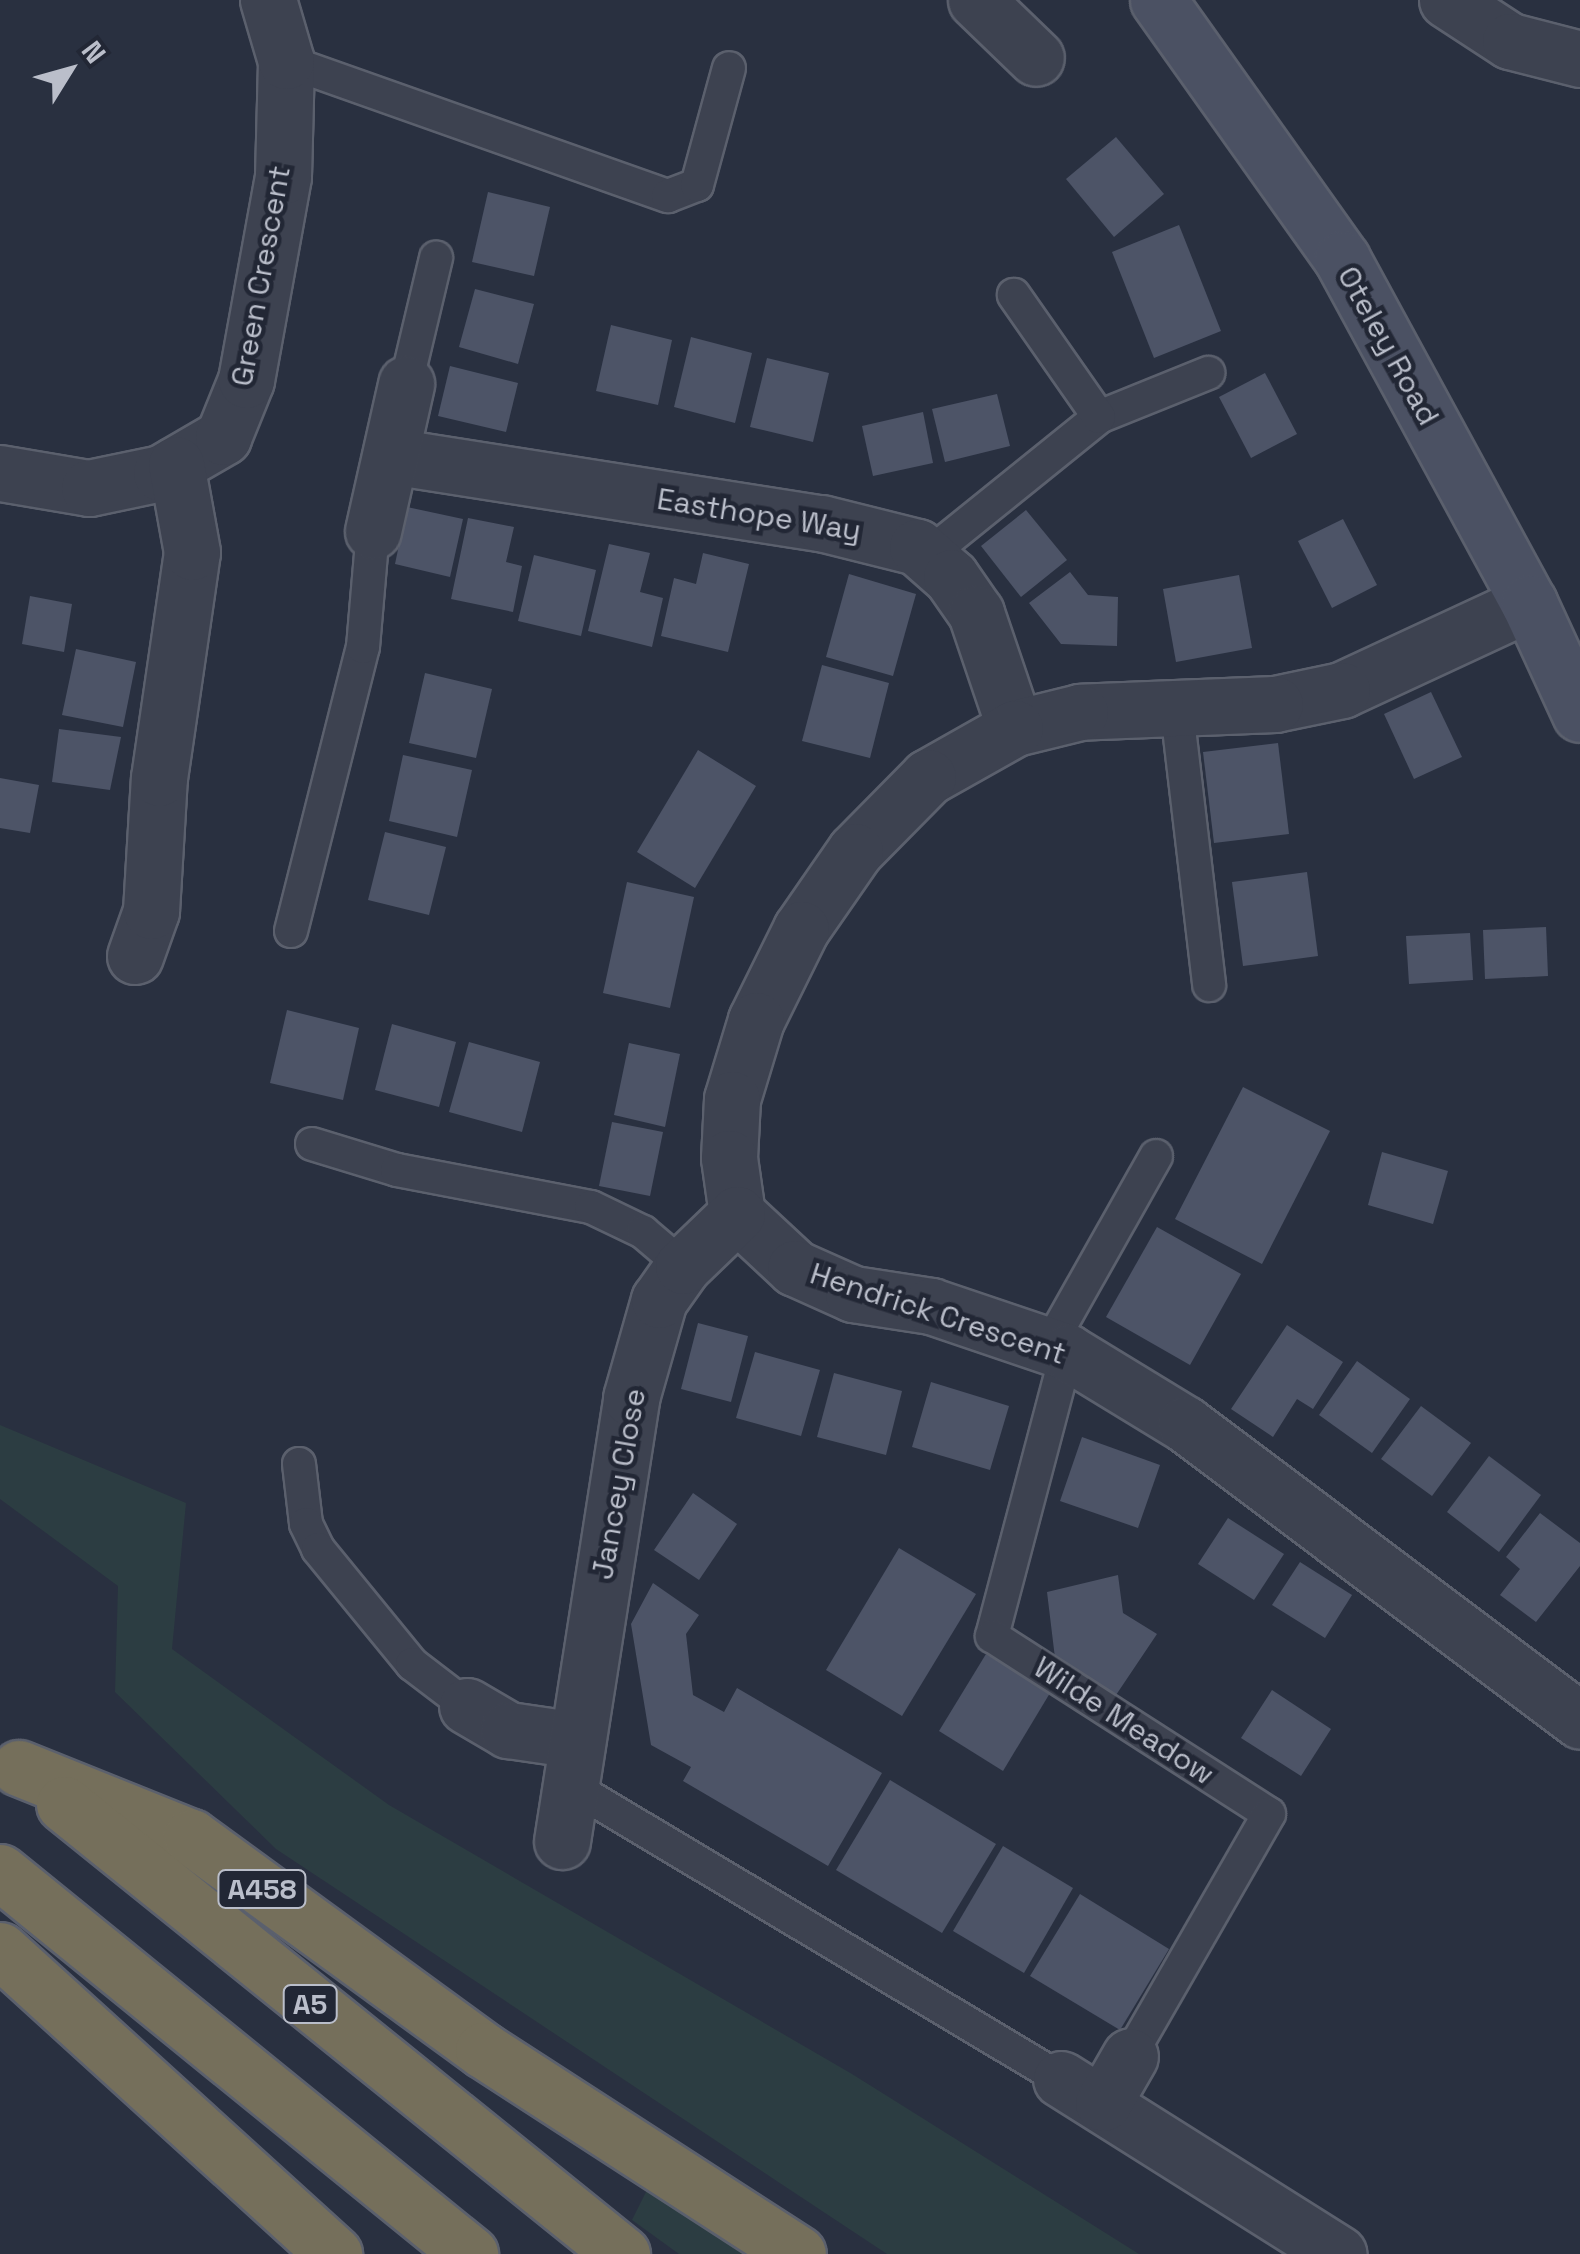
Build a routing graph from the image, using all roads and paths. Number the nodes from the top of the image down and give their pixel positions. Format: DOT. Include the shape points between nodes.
graph roads {
  1 [pos="268,0"];
  2 [pos="976,0"];
  3 [pos="1158,0"];
  4 [pos="1447,0"];
  5 [pos="1036,58"];
  6 [pos="1580,59"];
  7 [pos="286,60"];
  8 [pos="729,68"];
  9 [pos="436,258"];
  10 [pos="1014,295"];
  11 [pos="1208,373"];
  12 [pos="406,384"];
  13 [pos="1099,417"];
  14 [pos="391,456"];
  15 [pos="176,464"];
  16 [pos="0,474"];
  17 [pos="373,531"];
  18 [pos="927,556"];
  19 [pos="1529,603"];
  20 [pos="1176,711"];
  21 [pos="1580,714"];
  22 [pos="1015,728"];
  23 [pos="291,931"];
  24 [pos="135,956"];
  25 [pos="1209,986"];
  26 [pos="312,1144"];
  27 [pos="1156,1156"];
  28 [pos="738,1214"];
  29 [pos="683,1266"];
  30 [pos="1058,1349"];
  31 [pos="300,1464"];
  32 [pos="467,1706"];
  33 [pos="1580,1721"];
  34 [pos="10,1759"];
  35 [pos="574,1763"];
  36 [pos="562,1840"];
  37 [pos="0,1872"];
  38 [pos="0,1950"];
  39 [pos="1130,2056"];
  40 [pos="1082,2091"];
  41 [pos="334,2254"];
  42 [pos="470,2254"];
  43 [pos="622,2254"];
  44 [pos="798,2254"];
  45 [pos="1339,2254"];
  1 -- 7 [label="street, Green Crescent"];
  2 -- 5 [label="street"];
  3 -- 19 [label="main road, Oteley Road" via="1342,259"];
  4 -- 6 [label="street" via="1510,41"];
  7 -- 8 [label="lane" via="668,196 698,185"];
  7 -- 15 [label="street, Green Crescent" via="282,176 246,380 223,437"];
  9 -- 12 [label="lane"];
  10 -- 13 [label="lane"];
  11 -- 13 [label="lane"];
  12 -- 14 [label="street"];
  13 -- 18 [label="lane"];
  14 -- 17 [label="street"];
  14 -- 18 [label="street, Easthope Way" via="820,523 881,535"];
  15 -- 16 [label="street, Green Crescent" via="89,488"];
  15 -- 24 [label="street" via="192,552 159,778 151,911"];
  17 -- 23 [label="lane" via="363,646"];
  18 -- 22 [label="street, Easthope Way" via="976,613"];
  19 -- 20 [label="street" via="1342,690 1275,704"];
  19 -- 21 [label="main road, Oteley Road"];
  20 -- 22 [label="street" via="1080,712"];
  20 -- 25 [label="lane"];
  22 -- 28 [label="street" via="928,777 855,851 802,929 756,1020 732,1098 729,1158"];
  26 -- 29 [label="lane" via="397,1170 591,1207 643,1232"];
  27 -- 30 [label="lane"];
  28 -- 29 [label="street, Jancey Close"];
  28 -- 30 [label="street, Hendrick Crescent" via="795,1268 853,1294 931,1306"];
  29 -- 35 [label="street, Jancey Close" via="659,1300 631,1398"];
  30 -- 33 [label="street, Hendrick Crescent" via="1185,1424"];
  30 -- 39 [label="lane, Wilde Meadow" via="992,1636 1269,1814"];
  31 -- 32 [label="lane" via="306,1524 318,1549 412,1664"];
  32 -- 35 [label="street"];
  34 -- 43 [label="highway, A5"];
  34 -- 44 [label="highway, A458" via="191,1837 483,2050"];
  35 -- 36 [label="street, Jancey Close"];
  35 -- 40 [label="lane" via="789,1919"];
  37 -- 42 [label="highway"];
  38 -- 41 [label="highway"];
  39 -- 40 [label="street"];
  40 -- 45 [label="street"];
}
